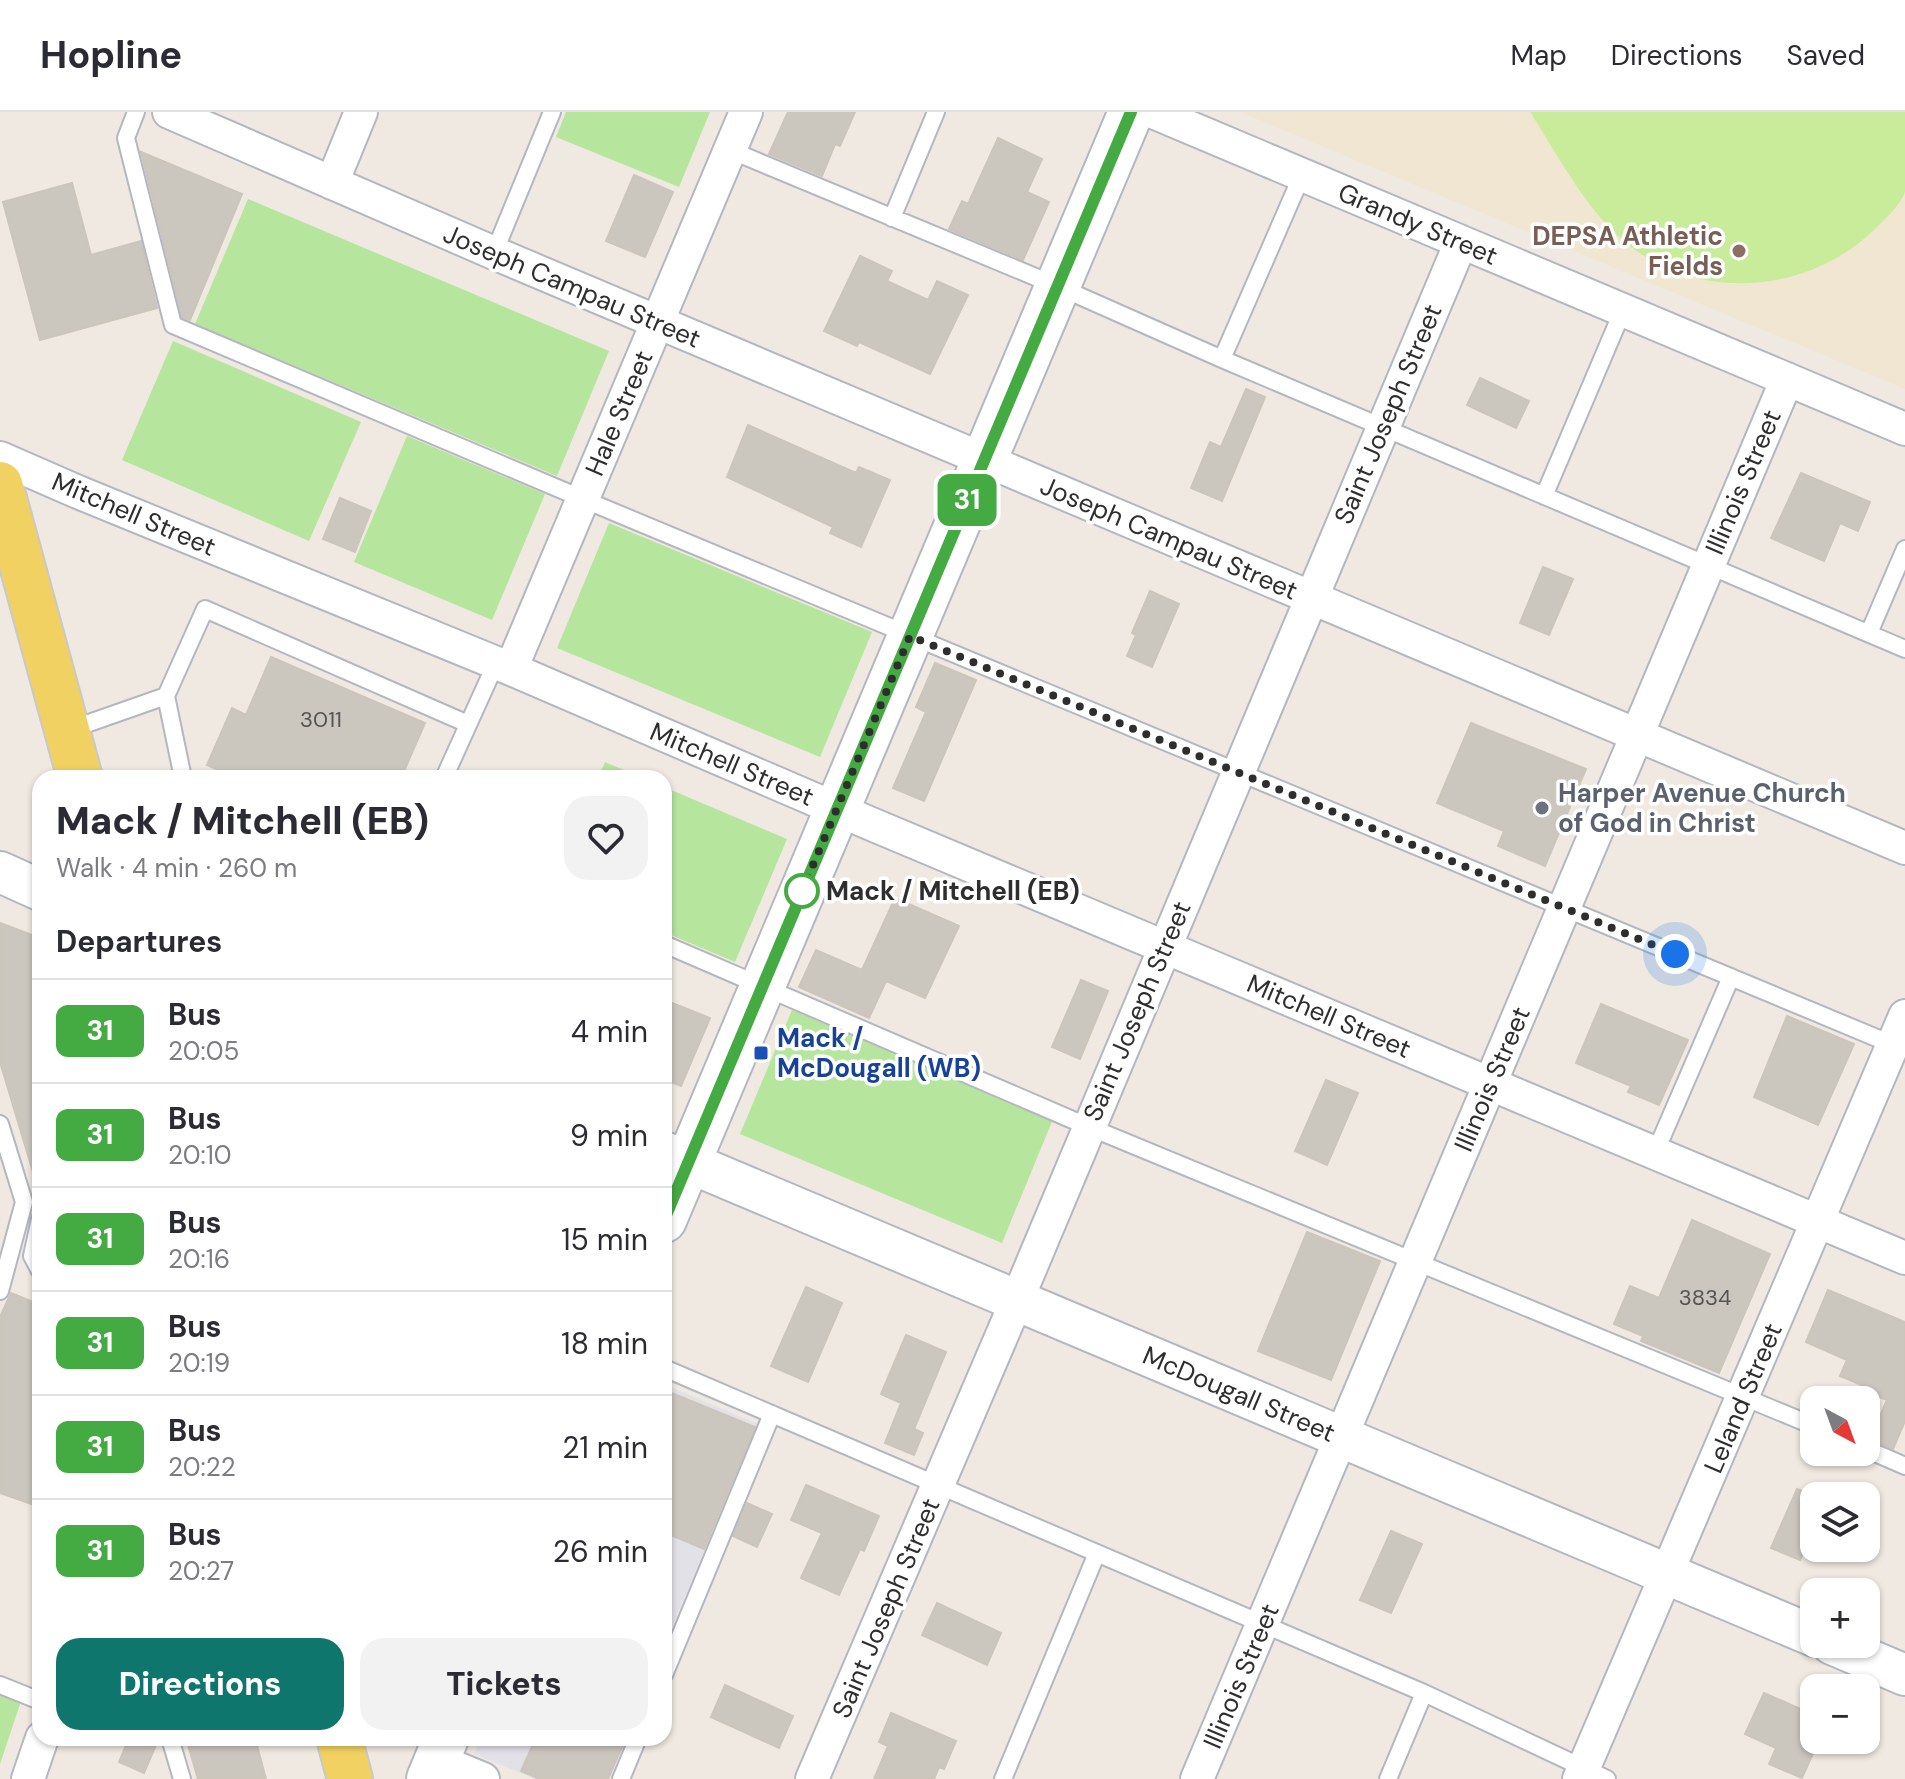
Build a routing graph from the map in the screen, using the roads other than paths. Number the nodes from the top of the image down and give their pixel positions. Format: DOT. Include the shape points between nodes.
graph roads {
  1 [pos="136,112"];
  2 [pos="361,112"];
  3 [pos="552,112"];
  4 [pos="746,112"];
  5 [pos="936,112"];
  6 [pos="1131,112"];
  7 [pos="1153,112"];
  8 [pos="178,114"];
  9 [pos="730,150"];
  10 [pos="1302,175"];
  11 [pos="332,183"];
  12 [pos="892,218"];
  13 [pos="1461,242"];
  14 [pos="494,253"];
  15 [pos="1057,286"];
  16 [pos="1623,310"];
  17 [pos="658,322"];
  18 [pos="1222,359"];
  19 [pos="1787,379"];
  20 [pos="1382,428"];
  21 [pos="1905,429"];
  22 [pos="0,458"];
  23 [pos="984,460"];
  24 [pos="0,484"];
  25 [pos="1544,496"];
  26 [pos="583,499"];
  27 [pos="1905,549"];
  28 [pos="1708,566"];
  29 [pos="1310,598"];
  30 [pos="1869,633"];
  31 [pos="910,636"];
  32 [pos="1905,649"];
  33 [pos="504,666"];
  34 [pos="166,696"];
  35 [pos="468,724"];
  36 [pos="67,731"];
  37 [pos="1636,735"];
  38 [pos="78,770"];
  39 [pos="181,770"];
  40 [pos="448,770"];
  41 [pos="1237,772"];
  42 [pos="837,809"];
  43 [pos="1905,848"];
  44 [pos="0,872"];
  45 [pos="32,886"];
  46 [pos="1564,908"];
  47 [pos="672,947"];
  48 [pos="1164,947"];
  49 [pos="1731,977"];
  50 [pos="762,985"];
  51 [pos="1901,1037"];
  52 [pos="1489,1084"];
  53 [pos="0,1124"];
  54 [pos="1089,1127"];
  55 [pos="1655,1153"];
  56 [pos="676,1157"];
  57 [pos="672,1178"];
  58 [pos="1819,1222"];
  59 [pos="1905,1258"];
  60 [pos="1416,1261"];
  61 [pos="0,1291"];
  62 [pos="1017,1300"];
  63 [pos="672,1371"];
  64 [pos="1745,1396"];
  65 [pos="772,1414"];
  66 [pos="1800,1420"];
  67 [pos="1342,1437"];
  68 [pos="1880,1455"];
  69 [pos="1905,1466"];
  70 [pos="938,1486"];
  71 [pos="1097,1553"];
  72 [pos="1668,1575"];
  73 [pos="1263,1624"];
  74 [pos="1800,1630"];
  75 [pos="672,1656"];
  76 [pos="1865,1658"];
  77 [pos="1905,1675"];
  78 [pos="0,1685"];
  79 [pos="1424,1693"];
  80 [pos="32,1698"];
  81 [pos="39,1746"];
  82 [pos="172,1746"];
  83 [pos="341,1746"];
  84 [pos="635,1746"];
  85 [pos="437,1759"];
  86 [pos="1590,1775"];
  87 [pos="28,1779"];
  88 [pos="182,1779"];
  89 [pos="350,1779"];
  90 [pos="483,1779"];
  91 [pos="621,1779"];
  92 [pos="812,1779"];
  93 [pos="1003,1779"];
  94 [pos="1197,1779"];
  95 [pos="1388,1779"];
  1 -- 26 [label="lane" via="126,138 173,325"];
  2 -- 11 [label="street"];
  3 -- 14 [label="lane"];
  4 -- 9 [label="street, Hale Street"];
  5 -- 12 [label="lane"];
  6 -- 15 [label="main road"];
  7 -- 10 [label="street, Grandy Street"];
  8 -- 11 [label="street, Joseph Campau Street"];
  9 -- 12 [label="lane"];
  9 -- 17 [label="street, Hale Street"];
  10 -- 13 [label="street, Grandy Street"];
  10 -- 18 [label="lane"];
  11 -- 14 [label="street, Joseph Campau Street"];
  12 -- 15 [label="lane"];
  13 -- 16 [label="street, Grandy Street"];
  13 -- 20 [label="street, Saint Joseph Street"];
  14 -- 17 [label="street, Joseph Campau Street"];
  15 -- 18 [label="lane"];
  15 -- 23 [label="main road"];
  16 -- 19 [label="street, Grandy Street"];
  16 -- 25 [label="lane"];
  17 -- 23 [label="street, Joseph Campau Street"];
  17 -- 26 [label="street, Hale Street"];
  18 -- 20 [label="lane"];
  19 -- 21 [label="street, Grandy Street"];
  19 -- 28 [label="street, Illinois Street"];
  20 -- 25 [label="lane"];
  20 -- 29 [label="street, Saint Joseph Street"];
  22 -- 33 [label="street, Mitchell Street"];
  23 -- 29 [label="street, Joseph Campau Street"];
  23 -- 31 [label="main road"];
  24 -- 36 [label="main road"];
  25 -- 28 [label="lane"];
  26 -- 31 [label="lane"];
  26 -- 33 [label="street, Hale Street"];
  27 -- 30 [label="lane"];
  28 -- 30 [label="lane"];
  28 -- 37 [label="street, Illinois Street"];
  29 -- 37 [label="street, Joseph Campau Street"];
  29 -- 41 [label="street, Saint Joseph Street"];
  30 -- 32 [label="lane"];
  31 -- 41 [label="lane"];
  31 -- 42 [label="main road"];
  33 -- 35 [label="lane"];
  33 -- 42 [label="street, Mitchell Street"];
  34 -- 35 [label="lane" via="205,609"];
  34 -- 36 [label="lane"];
  34 -- 39 [label="lane"];
  35 -- 40 [label="lane"];
  36 -- 38 [label="main road"];
  37 -- 43 [label="street, Joseph Campau Street"];
  37 -- 46 [label="street, Illinois Street"];
  41 -- 46 [label="lane"];
  41 -- 48 [label="street, Saint Joseph Street"];
  42 -- 48 [label="street, Mitchell Street"];
  42 -- 50 [label="main road"];
  44 -- 45 [label="street"];
  46 -- 49 [label="lane"];
  46 -- 52 [label="street, Illinois Street"];
  47 -- 50 [label="lane"];
  48 -- 52 [label="street, Mitchell Street"];
  48 -- 54 [label="street, Saint Joseph Street"];
  49 -- 51 [label="lane"];
  49 -- 55 [label="lane"];
  50 -- 54 [label="lane"];
  50 -- 56 [label="main road"];
  51 -- 58 [label="street, Leland Street"];
  52 -- 55 [label="street, Mitchell Street"];
  52 -- 60 [label="street, Illinois Street"];
  53 -- 61 [label="lane" via="24,1202"];
  54 -- 60 [label="lane"];
  54 -- 62 [label="street, Saint Joseph Street"];
  55 -- 58 [label="street, Mitchell Street"];
  56 -- 57 [label="main road"];
  56 -- 62 [label="street, McDougall Street"];
  58 -- 59 [label="street, Mitchell Street"];
  58 -- 64 [label="street, Leland Street"];
  60 -- 64 [label="lane"];
  60 -- 67 [label="street, Illinois Street"];
  62 -- 67 [label="street, McDougall Street"];
  62 -- 70 [label="street, Saint Joseph Street"];
  63 -- 65 [label="lane"];
  64 -- 66 [label="lane"];
  64 -- 72 [label="street, Leland Street"];
  65 -- 70 [label="lane"];
  65 -- 75 [label="lane"];
  67 -- 72 [label="street, McDougall Street"];
  67 -- 73 [label="street, Illinois Street"];
  68 -- 69 [label="lane"];
  70 -- 71 [label="lane"];
  70 -- 92 [label="street, Saint Joseph Street"];
  71 -- 73 [label="lane"];
  71 -- 93 [label="lane"];
  72 -- 74 [label="street, McDougall Street"];
  72 -- 86 [label="street, Leland Street"];
  73 -- 79 [label="lane"];
  73 -- 94 [label="street, Illinois Street"];
  76 -- 77 [label="street"];
  78 -- 80 [label="lane"];
  79 -- 86 [label="lane"];
  79 -- 95 [label="lane"];
  81 -- 87 [label="street"];
  82 -- 88 [label="lane"];
  83 -- 89 [label="main road"];
  84 -- 91 [label="lane"];
  85 -- 90 [label="street"];
}
